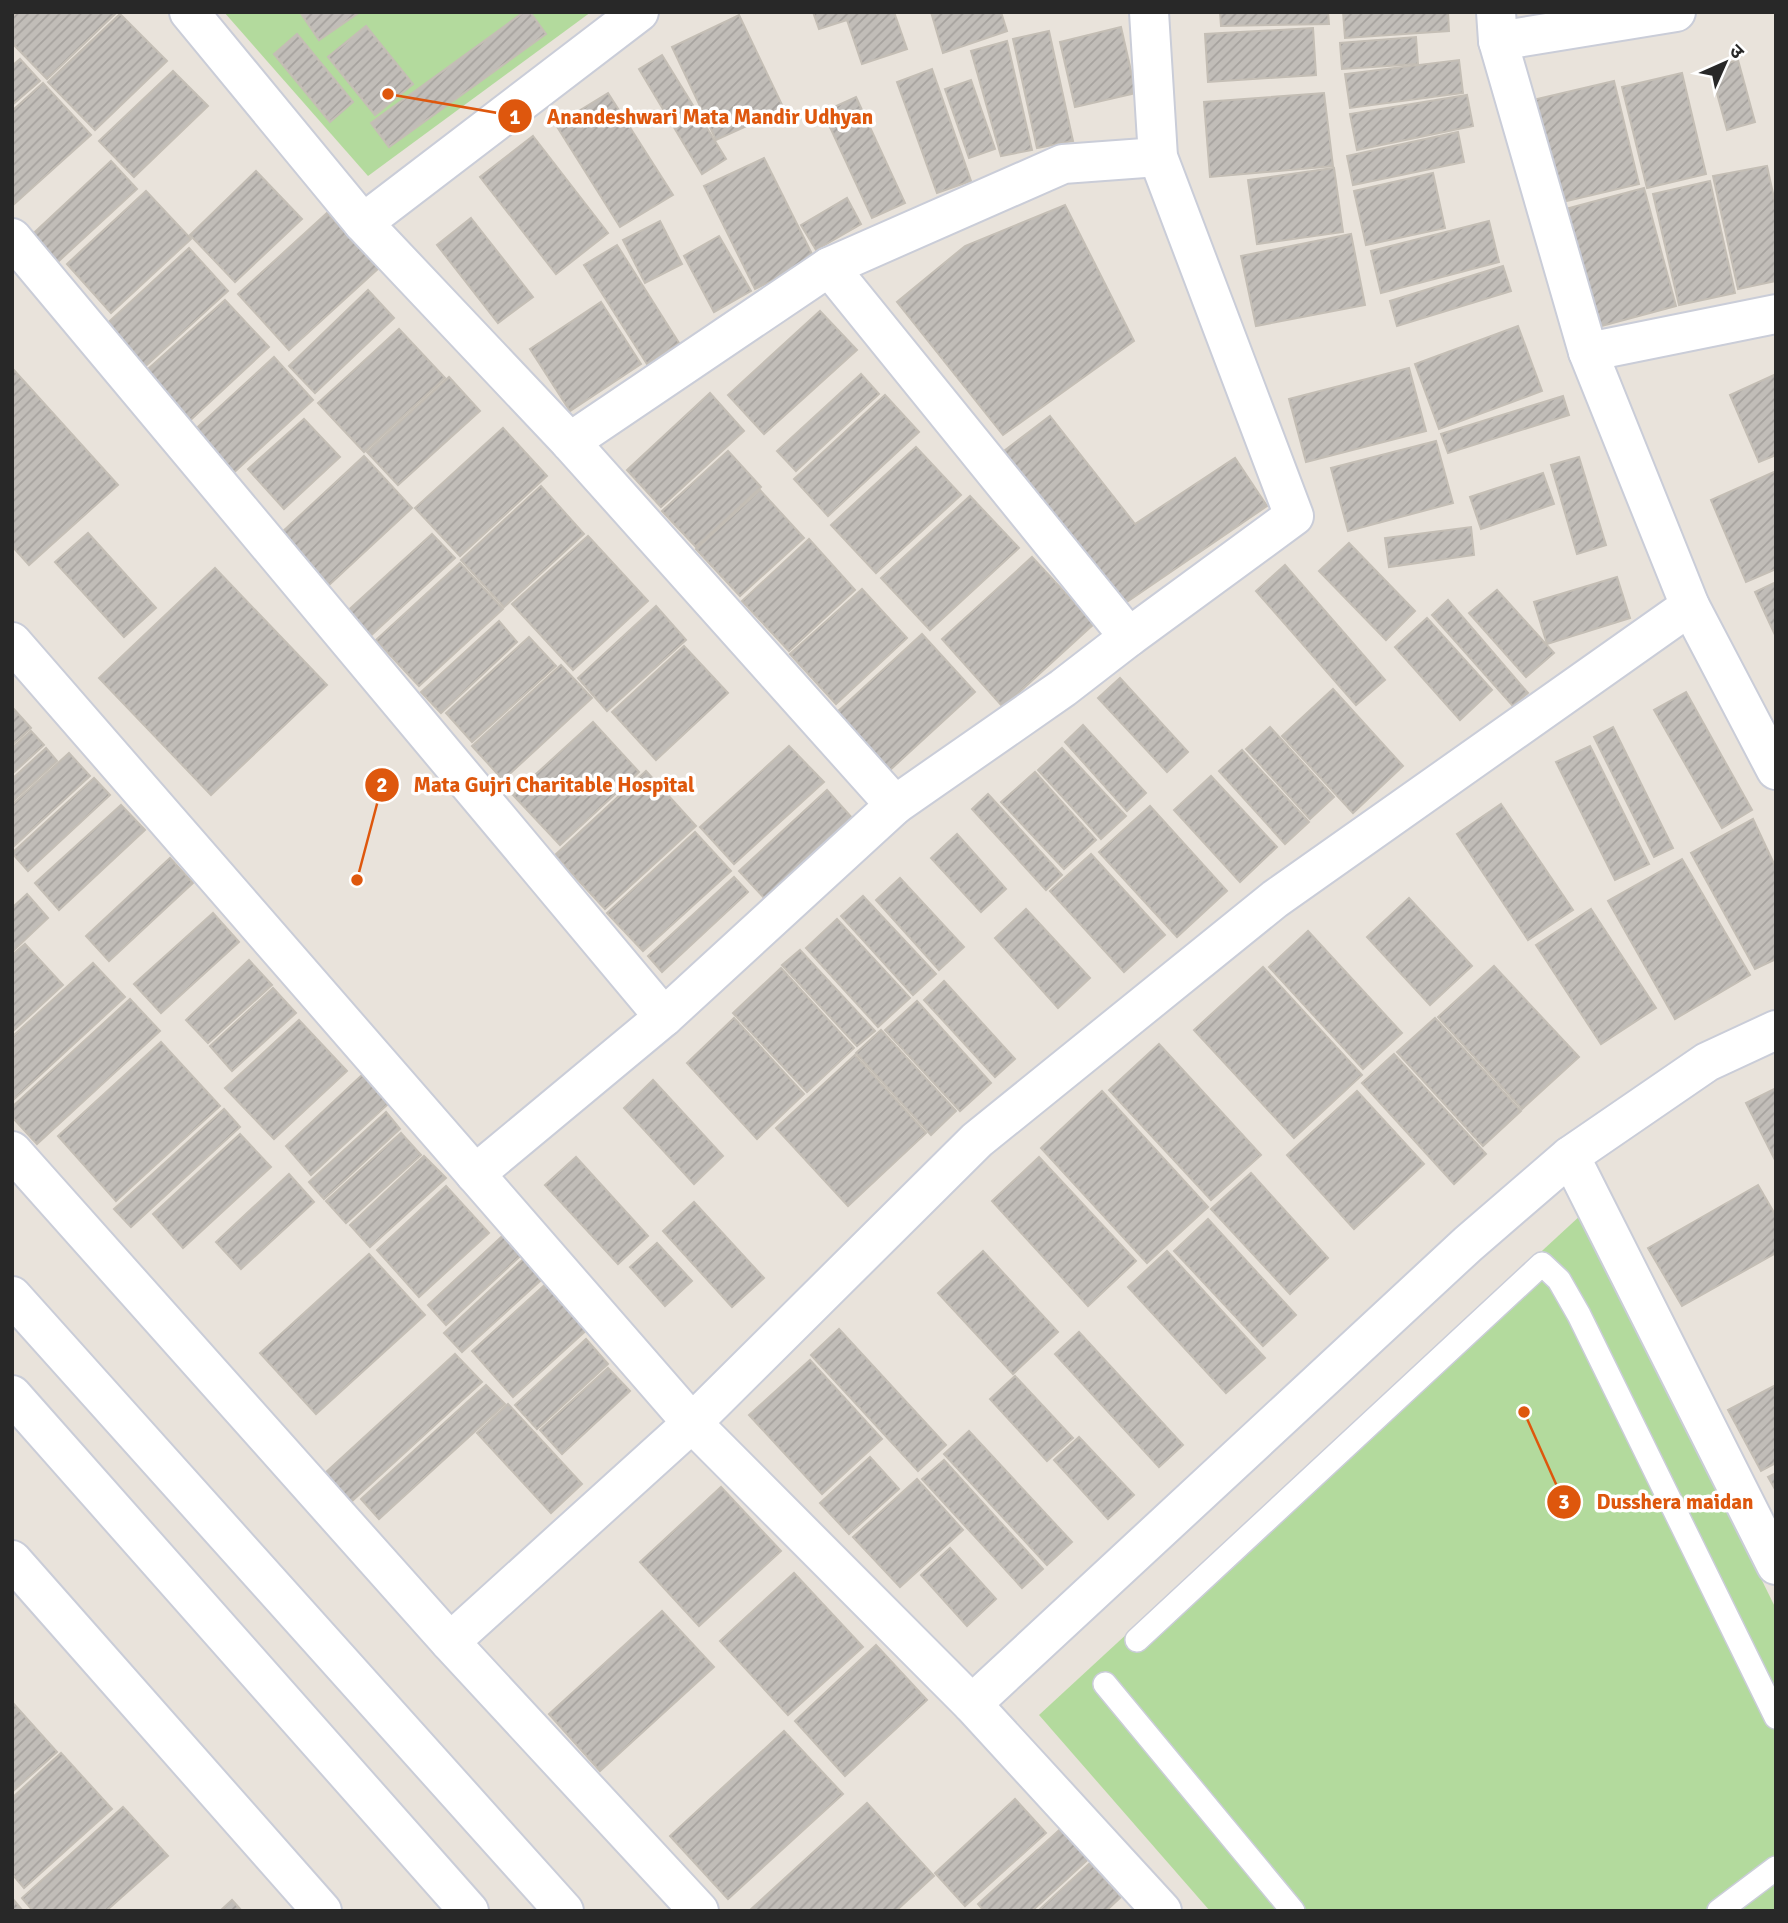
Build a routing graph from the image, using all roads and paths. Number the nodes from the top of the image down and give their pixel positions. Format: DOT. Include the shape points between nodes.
graph roads {
  1 [pos="189,12"];
  2 [pos="639,12"];
  3 [pos="1149,12"];
  4 [pos="1676,12"];
  5 [pos="1497,27"];
  6 [pos="1158,157"];
  7 [pos="363,223"];
  8 [pos="12,238"];
  9 [pos="829,267"];
  10 [pos="1776,314"];
  11 [pos="1588,352"];
  12 [pos="570,442"];
  13 [pos="1690,606"];
  14 [pos="1129,636"];
  15 [pos="12,642"];
  16 [pos="1776,770"];
  17 [pos="895,805"];
  18 [pos="664,1017"];
  19 [pos="1776,1030"];
  20 [pos="12,1151"];
  21 [pos="1570,1156"];
  22 [pos="475,1174"];
  23 [pos="12,1296"];
  24 [pos="12,1395"];
  25 [pos="692,1423"];
  26 [pos="12,1560"];
  27 [pos="1776,1565"];
  28 [pos="1137,1640"];
  29 [pos="450,1642"];
  30 [pos="1105,1684"];
  31 [pos="972,1704"];
  32 [pos="1776,1717"];
  33 [pos="1776,1868"];
  34 [pos="322,1911"];
  35 [pos="469,1911"];
  36 [pos="564,1911"];
  37 [pos="699,1911"];
  38 [pos="1162,1911"];
  39 [pos="1293,1911"];
  40 [pos="1719,1911"];
  1 -- 7 [label="street"];
  2 -- 7 [label="street"];
  3 -- 6 [label="street"];
  4 -- 5 [label="street"];
  5 -- 11 [label="street"];
  6 -- 9 [label="street" via="1063,164"];
  6 -- 14 [label="street" via="1294,516"];
  7 -- 12 [label="street"];
  8 -- 18 [label="street"];
  9 -- 12 [label="street"];
  9 -- 14 [label="street"];
  10 -- 11 [label="street"];
  11 -- 13 [label="street"];
  12 -- 17 [label="street"];
  13 -- 16 [label="street"];
  13 -- 25 [label="street" via="1275,899 976,1140"];
  14 -- 17 [label="street" via="1063,688"];
  15 -- 22 [label="street"];
  17 -- 18 [label="street"];
  18 -- 22 [label="street"];
  19 -- 21 [label="street" via="1707,1062"];
  20 -- 29 [label="street"];
  21 -- 27 [label="street"];
  21 -- 31 [label="street"];
  22 -- 25 [label="street"];
  23 -- 36 [label="street"];
  24 -- 35 [label="street"];
  25 -- 29 [label="street"];
  25 -- 31 [label="street"];
  26 -- 34 [label="street"];
  28 -- 32 [label="lane" via="1542,1264 1559,1280 1579,1315"];
  29 -- 37 [label="street"];
  30 -- 39 [label="lane"];
  31 -- 38 [label="street"];
  33 -- 40 [label="lane"];
}
